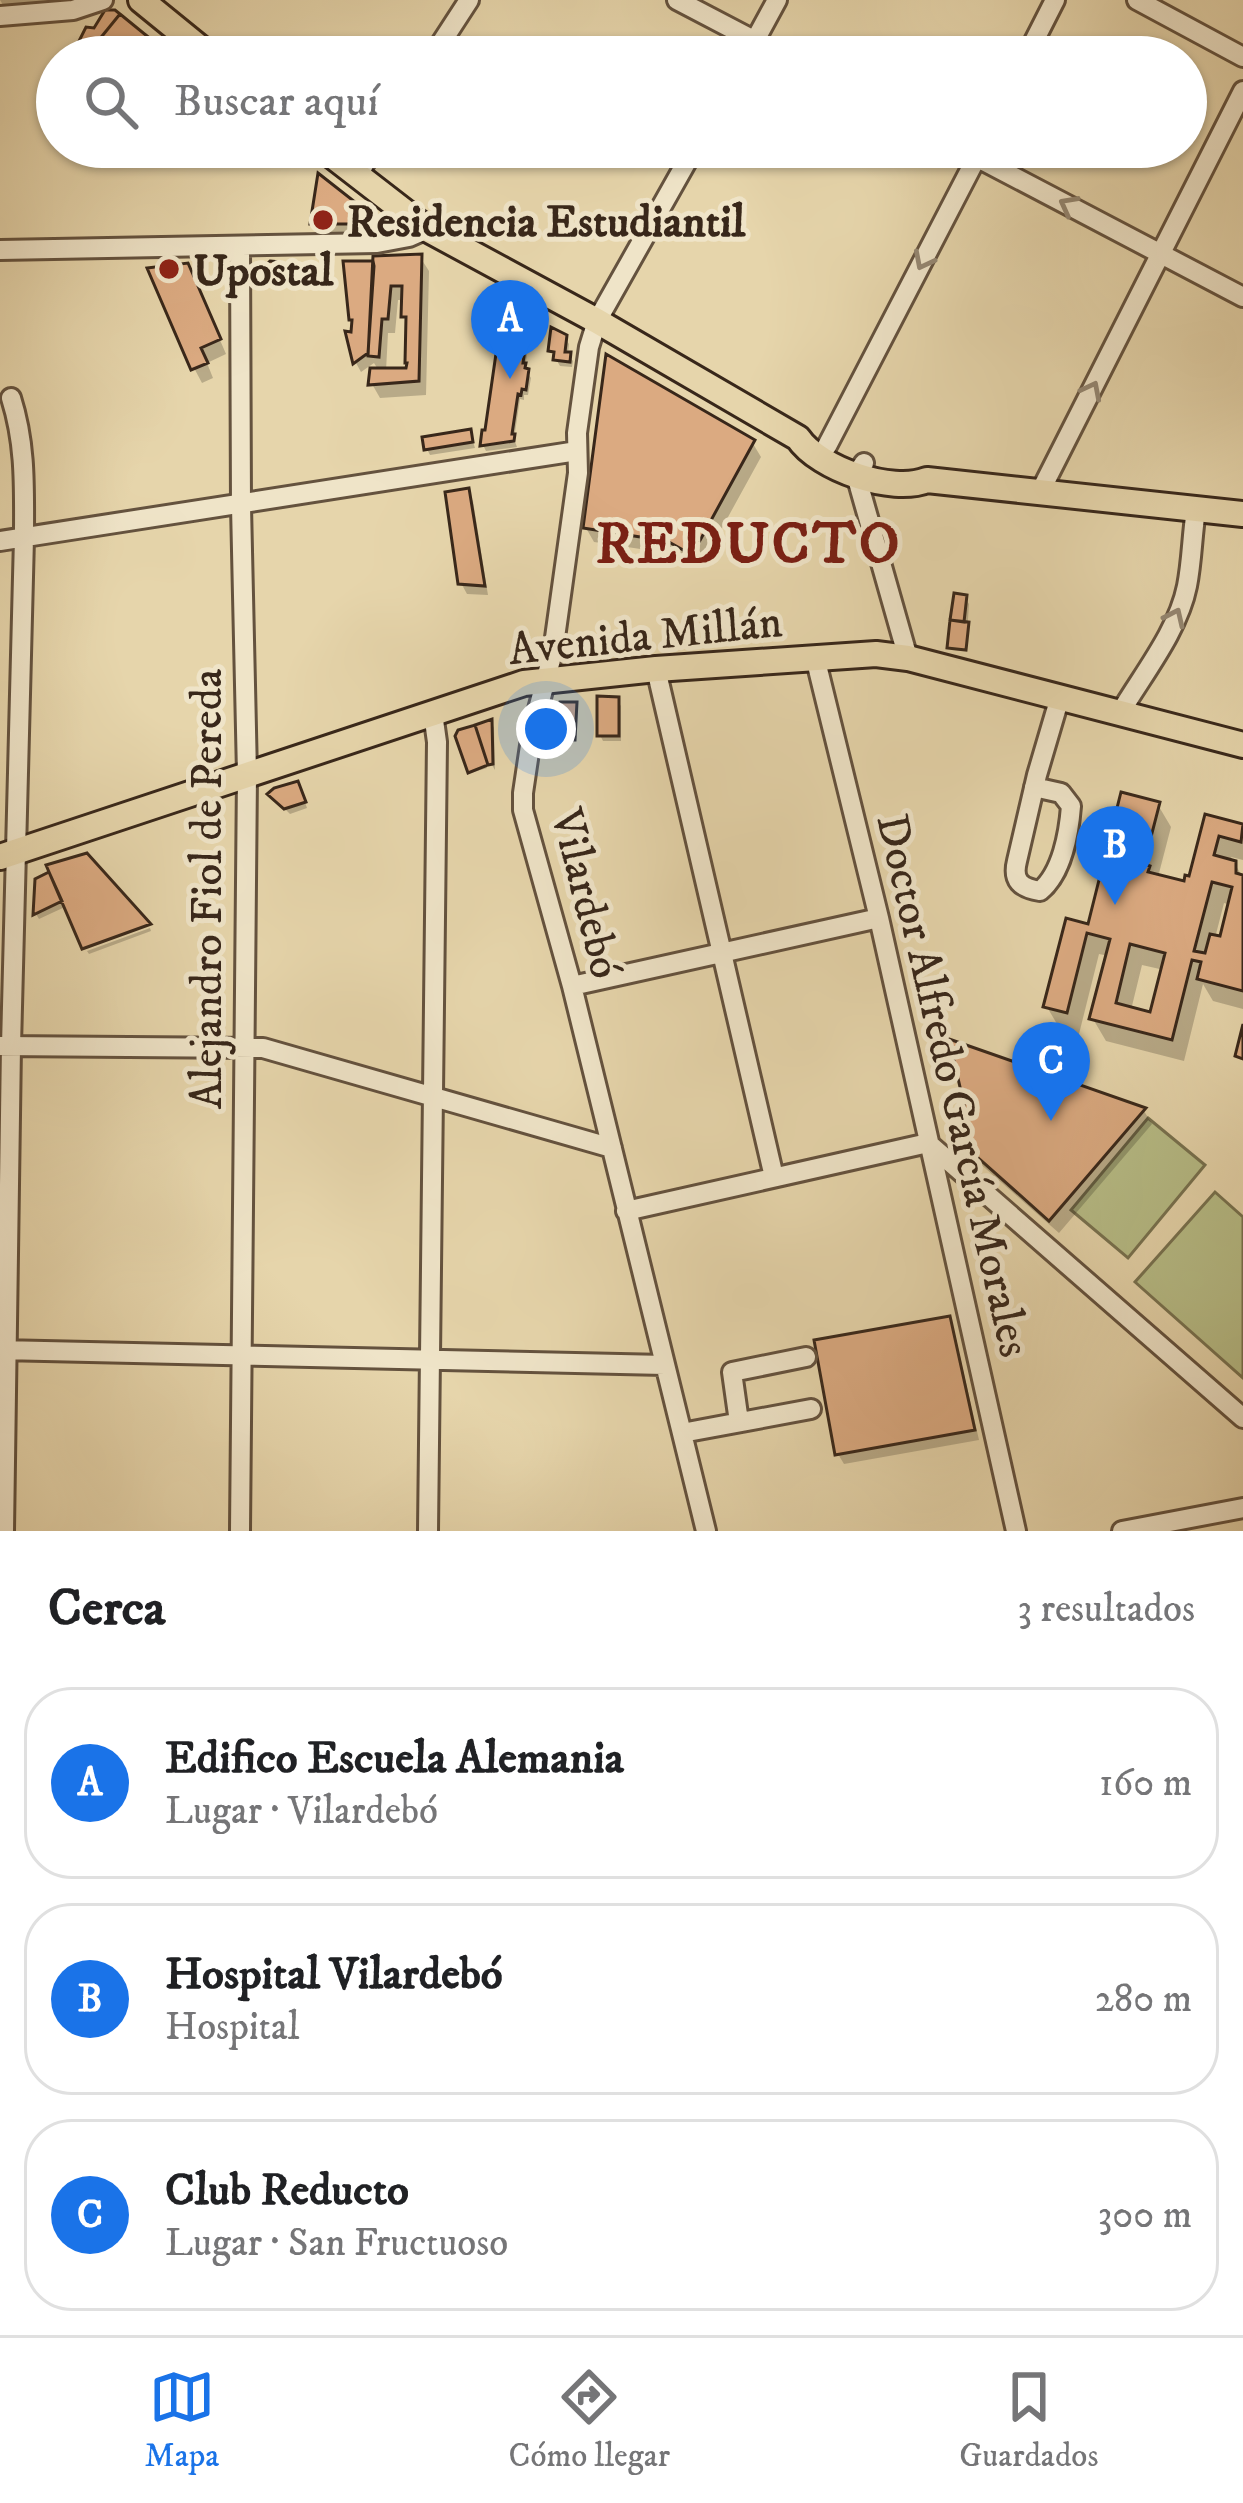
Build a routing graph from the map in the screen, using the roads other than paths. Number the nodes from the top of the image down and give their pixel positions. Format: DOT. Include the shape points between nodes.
graph roads {
  1 [pos="103,0"];
  2 [pos="141,0"];
  3 [pos="469,0"];
  4 [pos="677,0"];
  5 [pos="777,0"];
  6 [pos="1055,0"];
  7 [pos="1137,0"];
  8 [pos="0,16"];
  9 [pos="185,36"];
  10 [pos="446,36"];
  11 [pos="731,36"];
  12 [pos="757,36"];
  13 [pos="1037,36"];
  14 [pos="1204,36"];
  15 [pos="1207,38"];
  16 [pos="1243,57"];
  17 [pos="1243,91"];
  18 [pos="1207,162"];
  19 [pos="347,168"];
  20 [pos="362,168"];
  21 [pos="683,168"];
  22 [pos="971,168"];
  23 [pos="1007,168"];
  24 [pos="1204,168"];
  25 [pos="357,176"];
  26 [pos="401,211"];
  27 [pos="427,229"];
  28 [pos="367,243"];
  29 [pos="240,247"];
  30 [pos="0,250"];
  31 [pos="1160,254"];
  32 [pos="1243,296"];
  33 [pos="597,321"];
  34 [pos="11,398"];
  35 [pos="798,438"];
  36 [pos="827,446"];
  37 [pos="578,451"];
  38 [pos="860,470"];
  39 [pos="1039,494"];
  40 [pos="241,506"];
  41 [pos="1242,509"];
  42 [pos="1196,510"];
  43 [pos="24,538"];
  44 [pos="0,542"];
  45 [pos="815,657"];
  46 [pos="908,658"];
  47 [pos="656,669"];
  48 [pos="544,680"];
  49 [pos="1060,697"];
  50 [pos="433,713"];
  51 [pos="1120,713"];
  52 [pos="1243,745"];
  53 [pos="247,773"];
  54 [pos="1034,787"];
  55 [pos="8,855"];
  56 [pos="879,918"];
  57 [pos="721,953"];
  58 [pos="572,986"];
  59 [pos="6,1046"];
  60 [pos="244,1047"];
  61 [pos="432,1099"];
  62 [pos="928,1143"];
  63 [pos="612,1148"];
  64 [pos="774,1178"];
  65 [pos="626,1211"];
  66 [pos="3,1350"];
  67 [pos="241,1356"];
  68 [pos="806,1358"];
  69 [pos="430,1360"];
  70 [pos="665,1365"];
  71 [pos="811,1409"];
  72 [pos="1243,1418"];
  73 [pos="739,1422"];
  74 [pos="682,1433"];
  75 [pos="1243,1508"];
  76 [pos="4,1531"];
  77 [pos="240,1531"];
  78 [pos="428,1531"];
  79 [pos="706,1531"];
  80 [pos="1016,1531"];
  81 [pos="1122,1531"];
  1 -- 8 [label="street"];
  2 -- 9 [label="main road"];
  3 -- 10 [label="street"];
  4 -- 11 [label="street"];
  5 -- 12 [label="street"];
  6 -- 13 [label="street"];
  7 -- 14 [label="street"];
  15 -- 16 [label="street"];
  17 -- 18 [label="street"];
  19 -- 25 [label="main road"];
  20 -- 25 [label="street"];
  21 -- 33 [label="street, Vilardebó"];
  22 -- 36 [label="street, one-way"];
  31 -- 23 [label="street, one-way"];
  24 -- 31 [label="street"];
  25 -- 26 [label="main road"];
  26 -- 27 [label="main road"];
  26 -- 28 [label="street"];
  27 -- 28 [label="street"];
  27 -- 33 [label="main road"];
  28 -- 29 [label="street"];
  29 -- 30 [label="street"];
  29 -- 40 [label="street, Alejandro Fiol de Pereda"];
  31 -- 32 [label="street"];
  39 -- 31 [label="street, one-way"];
  33 -- 35 [label="main road"];
  33 -- 37 [label="street, Vilardebó"];
  34 -- 43 [label="street" via="24,453"];
  35 -- 36 [label="main road"];
  35 -- 38 [label="main road" via="807,451"];
  36 -- 38 [label="main road"];
  37 -- 40 [label="street"];
  37 -- 48 [label="street, Vilardebó"];
  38 -- 39 [label="main road" via="915,485"];
  38 -- 46 [label="street"];
  39 -- 42 [label="main road"];
  40 -- 43 [label="street"];
  40 -- 53 [label="street, Alejandro Fiol de Pereda"];
  41 -- 42 [label="main road"];
  51 -- 42 [label="street, one-way" via="1183,602"];
  43 -- 44 [label="street"];
  43 -- 55 [label="street"];
  45 -- 46 [label="main road, Avenida Millán"];
  45 -- 47 [label="main road, Avenida Millán"];
  45 -- 56 [label="street, Doctor Alfredo García Morales"];
  46 -- 49 [label="main road, Avenida Millán"];
  47 -- 48 [label="main road, Avenida Millán"];
  47 -- 57 [label="street"];
  48 -- 50 [label="main road, Avenida Millán"];
  48 -- 58 [label="street, Vilardebó" via="523,810"];
  49 -- 51 [label="main road, Avenida Millán"];
  49 -- 54 [label="street"];
  50 -- 53 [label="main road, Avenida Millán"];
  50 -- 61 [label="street"];
  51 -- 52 [label="main road, Avenida Millán"];
  53 -- 55 [label="main road, Avenida Millán"];
  53 -- 60 [label="street, Alejandro Fiol de Pereda"];
  54 -- 54 [label="street" via="1014,872 1025,888 1040,890 1052,881 1071,806 1061,793"];
  55 -- 59 [label="street"];
  56 -- 57 [label="street"];
  56 -- 62 [label="street, Doctor Alfredo García Morales"];
  57 -- 58 [label="street"];
  57 -- 64 [label="street"];
  58 -- 63 [label="street, Vilardebó"];
  59 -- 60 [label="street"];
  59 -- 66 [label="street"];
  60 -- 61 [label="street"];
  60 -- 67 [label="street, Alejandro Fiol de Pereda"];
  61 -- 63 [label="street"];
  61 -- 69 [label="street"];
  62 -- 64 [label="street"];
  62 -- 72 [label="street"];
  62 -- 80 [label="street, Doctor Alfredo García Morales"];
  63 -- 65 [label="street, Vilardebó"];
  64 -- 65 [label="street"];
  65 -- 70 [label="street, Vilardebó"];
  66 -- 67 [label="street"];
  66 -- 76 [label="street"];
  67 -- 69 [label="street"];
  67 -- 77 [label="street, Alejandro Fiol de Pereda"];
  68 -- 73 [label="street" via="732,1372"];
  69 -- 70 [label="street"];
  69 -- 78 [label="street"];
  70 -- 74 [label="street, Vilardebó"];
  71 -- 73 [label="street"];
  73 -- 74 [label="street"];
  74 -- 79 [label="street, Vilardebó"];
  75 -- 81 [label="street"];
}
